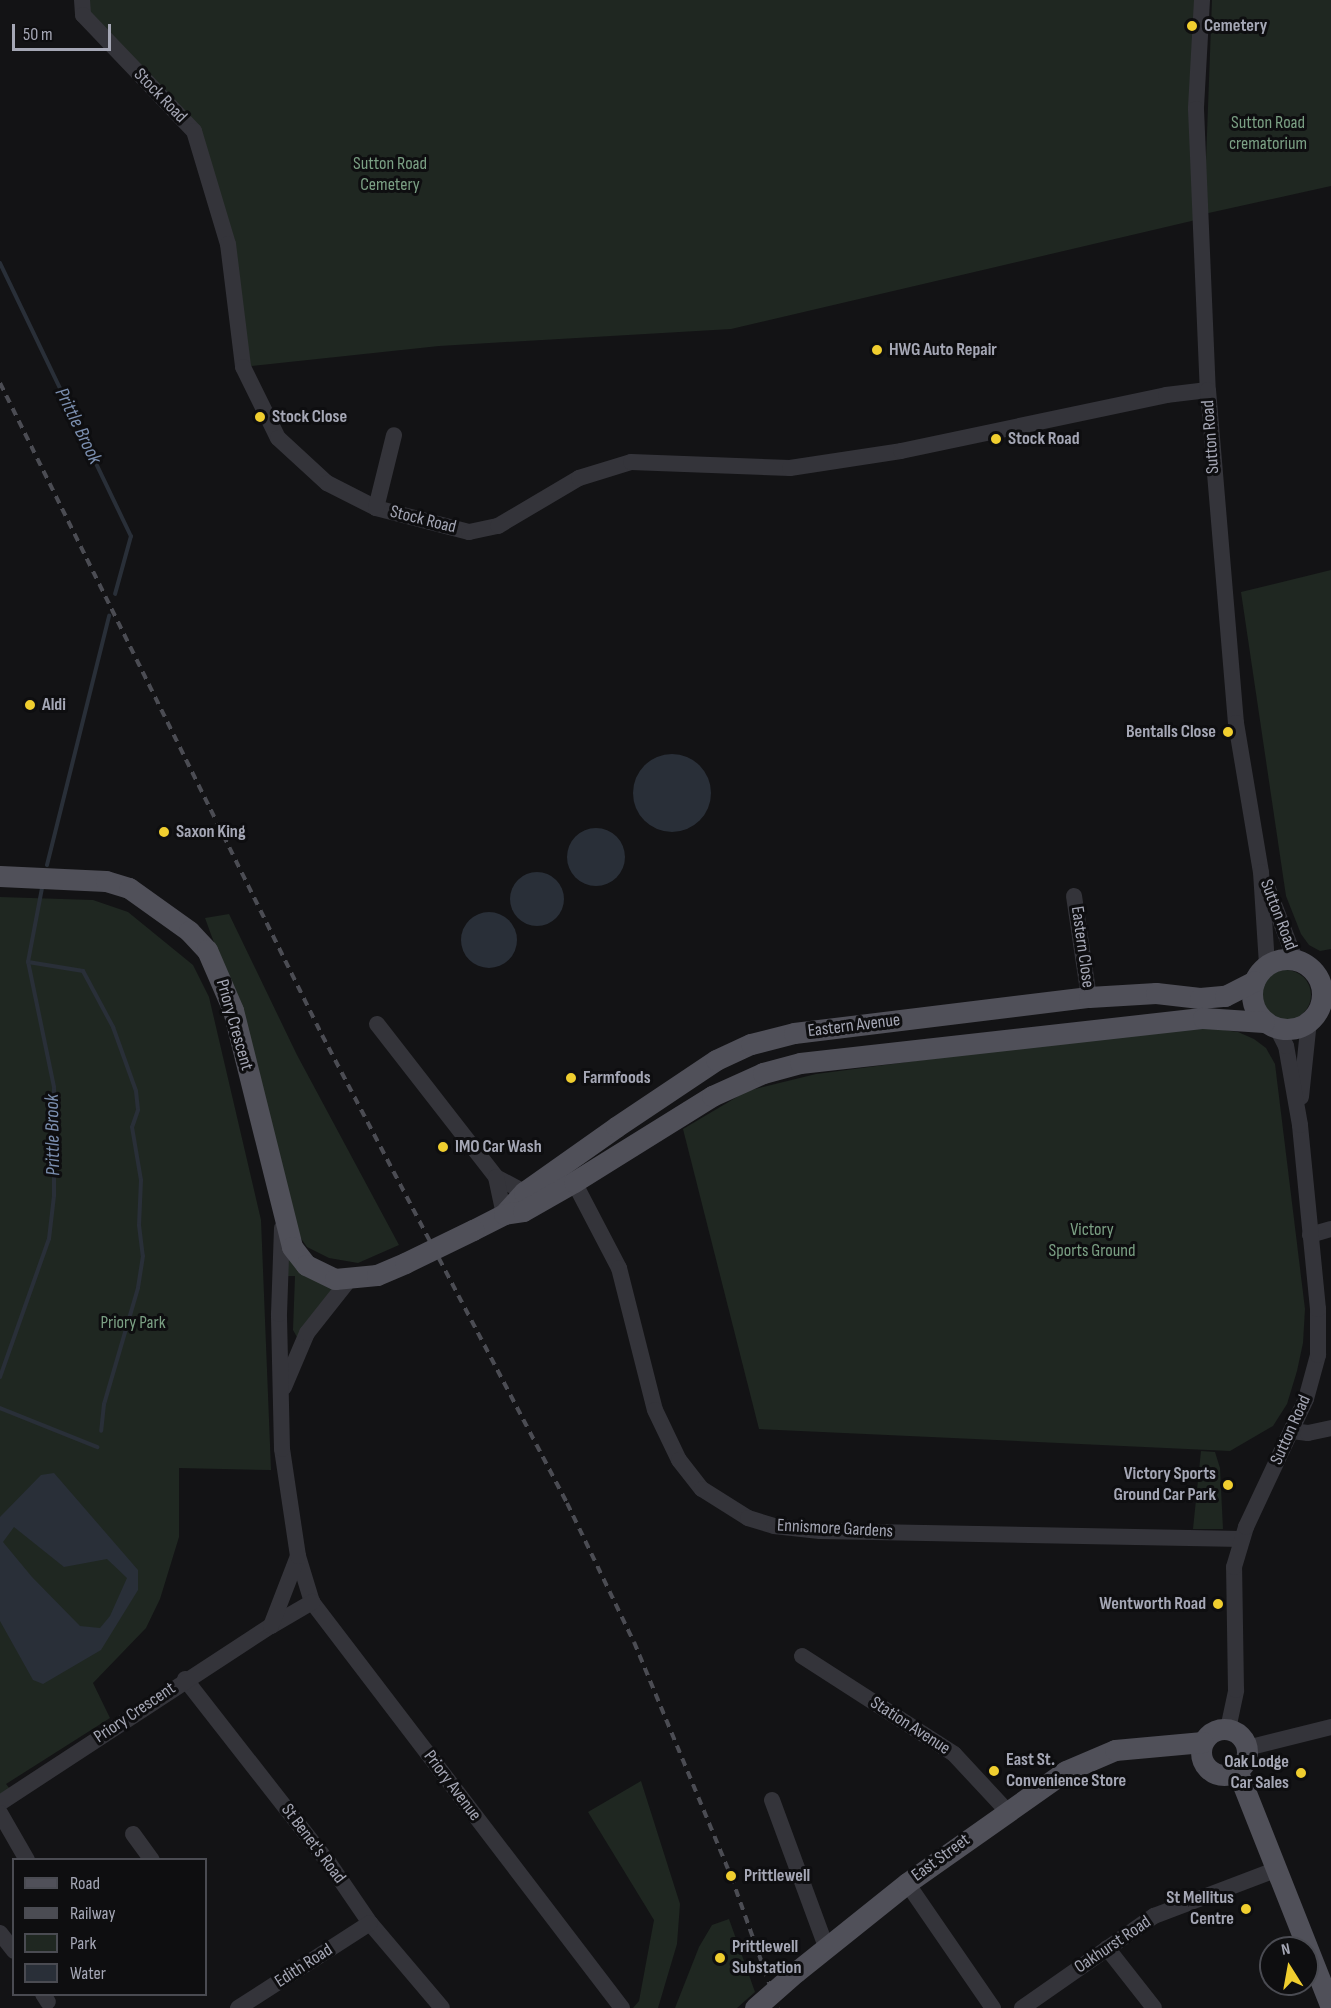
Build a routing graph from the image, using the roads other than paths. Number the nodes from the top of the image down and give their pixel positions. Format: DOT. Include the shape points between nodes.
graph roads {
  1 [pos="82,0"];
  2 [pos="1202,0"];
  3 [pos="1208,390"];
  4 [pos="394,435"];
  5 [pos="376,508"];
  6 [pos="1261,872"];
  7 [pos="0,876"];
  8 [pos="1074,896"];
  9 [pos="1295,959"];
  10 [pos="1322,971"];
  11 [pos="1260,972"];
  12 [pos="1089,997"];
  13 [pos="1326,1000"];
  14 [pos="1310,1021"];
  15 [pos="376,1023"];
  16 [pos="1270,1025"];
  17 [pos="1300,1125"];
  18 [pos="496,1177"];
  19 [pos="574,1182"];
  20 [pos="524,1192"];
  21 [pos="504,1214"];
  22 [pos="283,1221"];
  23 [pos="1331,1229"];
  24 [pos="1310,1235"];
  25 [pos="348,1281"];
  26 [pos="282,1394"];
  27 [pos="1331,1428"];
  28 [pos="1292,1431"];
  29 [pos="1242,1539"];
  30 [pos="298,1556"];
  31 [pos="312,1602"];
  32 [pos="272,1626"];
  33 [pos="802,1656"];
  34 [pos="185,1679"];
  35 [pos="1331,1727"];
  36 [pos="1228,1729"];
  37 [pos="1203,1742"];
  38 [pos="1148,1747"];
  39 [pos="1247,1748"];
  40 [pos="1205,1765"];
  41 [pos="1237,1770"];
  42 [pos="772,1800"];
  43 [pos="0,1803"];
  44 [pos="1006,1810"];
  45 [pos="0,1813"];
  46 [pos="133,1834"];
  47 [pos="26,1858"];
  48 [pos="151,1858"];
  49 [pos="1278,1869"];
  50 [pos="907,1883"];
  51 [pos="370,1923"];
  52 [pos="0,1933"];
  53 [pos="826,1947"];
  54 [pos="12,1948"];
  55 [pos="1107,1948"];
  56 [pos="1331,2007"];
  57 [pos="238,2008"];
  58 [pos="442,2008"];
  59 [pos="622,2008"];
  60 [pos="755,2008"];
  61 [pos="993,2008"];
  62 [pos="1022,2008"];
  63 [pos="1155,2008"];
  1 -- 5 [label="street, Stock Road" via="83,15 194,131 228,244 243,367 278,438 327,483"];
  2 -- 3 [label="street, Sutton Road" via="1196,109"];
  3 -- 5 [label="street, Stock Road" via="1166,395 902,451 790,468 631,462 579,478 532,502 498,526 469,532"];
  3 -- 6 [label="street, Sutton Road" via="1236,723"];
  4 -- 5 [label="street"];
  6 -- 9 [label="street, Sutton Road"];
  6 -- 11 [label="street, Sutton Road"];
  7 -- 22 [label="main road, Priory Crescent" via="73,877 129,888 166,911 207,950 233,1010"];
  8 -- 12 [label="street, Eastern Close"];
  9 -- 10 [label="main road"];
  9 -- 11 [label="main road, Eastern Avenue"];
  10 -- 13 [label="main road"];
  11 -- 12 [label="main road, Eastern Avenue" via="1225,996 1156,993"];
  11 -- 16 [label="main road" via="1252,1003"];
  12 -- 20 [label="main road, Eastern Avenue" via="794,1033 751,1044 716,1060"];
  13 -- 14 [label="main road"];
  14 -- 16 [label="main road, Eastern Avenue" via="1288,1029"];
  14 -- 17 [label="street, Sutton Road"];
  15 -- 18 [label="street"];
  16 -- 17 [label="street, Sutton Road" via="1286,1046"];
  16 -- 19 [label="main road, Eastern Avenue" via="1203,1018 800,1063 763,1073 712,1096"];
  17 -- 24 [label="street, Sutton Road"];
  18 -- 20 [label="street"];
  18 -- 21 [label="street"];
  19 -- 21 [label="main road, Eastern Avenue" via="523,1211"];
  19 -- 29 [label="street, Ennismore Gardens" via="619,1268 656,1410 679,1460 702,1489 748,1518 774,1526 820,1531"];
  20 -- 21 [label="main road, Eastern Avenue"];
  21 -- 25 [label="main road, Eastern Avenue, bridge" via="405,1263"];
  22 -- 25 [label="main road, Priory Crescent" via="292,1247 306,1264 321,1275"];
  22 -- 26 [label="street, Priory Crescent" via="279,1314"];
  23 -- 24 [label="street"];
  24 -- 28 [label="street, Sutton Road" via="1318,1355"];
  25 -- 26 [label="street, Priory Crescent" via="307,1333"];
  26 -- 30 [label="street, Priory Crescent" via="282,1449"];
  27 -- 28 [label="street" via="1308,1433"];
  28 -- 29 [label="street, Sutton Road"];
  29 -- 36 [label="street, Sutton Road" via="1232,1590 1237,1667"];
  30 -- 31 [label="street, Priory Avenue"];
  30 -- 32 [label="street, Priory Crescent"];
  31 -- 32 [label="street, Priory Crescent"];
  31 -- 59 [label="street, Priory Avenue"];
  32 -- 34 [label="street, Priory Crescent"];
  33 -- 44 [label="street, Station Avenue" via="954,1755"];
  34 -- 43 [label="street, Priory Crescent"];
  34 -- 51 [label="street, St Benet's Road" via="329,1863"];
  35 -- 39 [label="street"];
  36 -- 37 [label="main road" via="1213,1731"];
  36 -- 39 [label="main road" via="1240,1735"];
  37 -- 38 [label="main road, East Street"];
  37 -- 40 [label="main road"];
  38 -- 40 [label="main road, East Street"];
  38 -- 44 [label="main road, East Street" via="1115,1750 1093,1758"];
  39 -- 41 [label="main road" via="1245,1761"];
  40 -- 41 [label="main road" via="1220,1774"];
  41 -- 49 [label="main road"];
  42 -- 53 [label="street"];
  44 -- 50 [label="main road, East Street"];
  45 -- 47 [label="street"];
  46 -- 48 [label="street"];
  49 -- 55 [label="street, Oakhurst Road" via="1154,1916"];
  49 -- 56 [label="main road"];
  50 -- 53 [label="main road, East Street"];
  50 -- 61 [label="street"];
  51 -- 57 [label="street, Edith Road"];
  51 -- 58 [label="street, St Benet's Road"];
  52 -- 54 [label="street"];
  53 -- 60 [label="main road, East Street, bridge"];
  55 -- 62 [label="street, Oakhurst Road"];
  55 -- 63 [label="street"];
}
